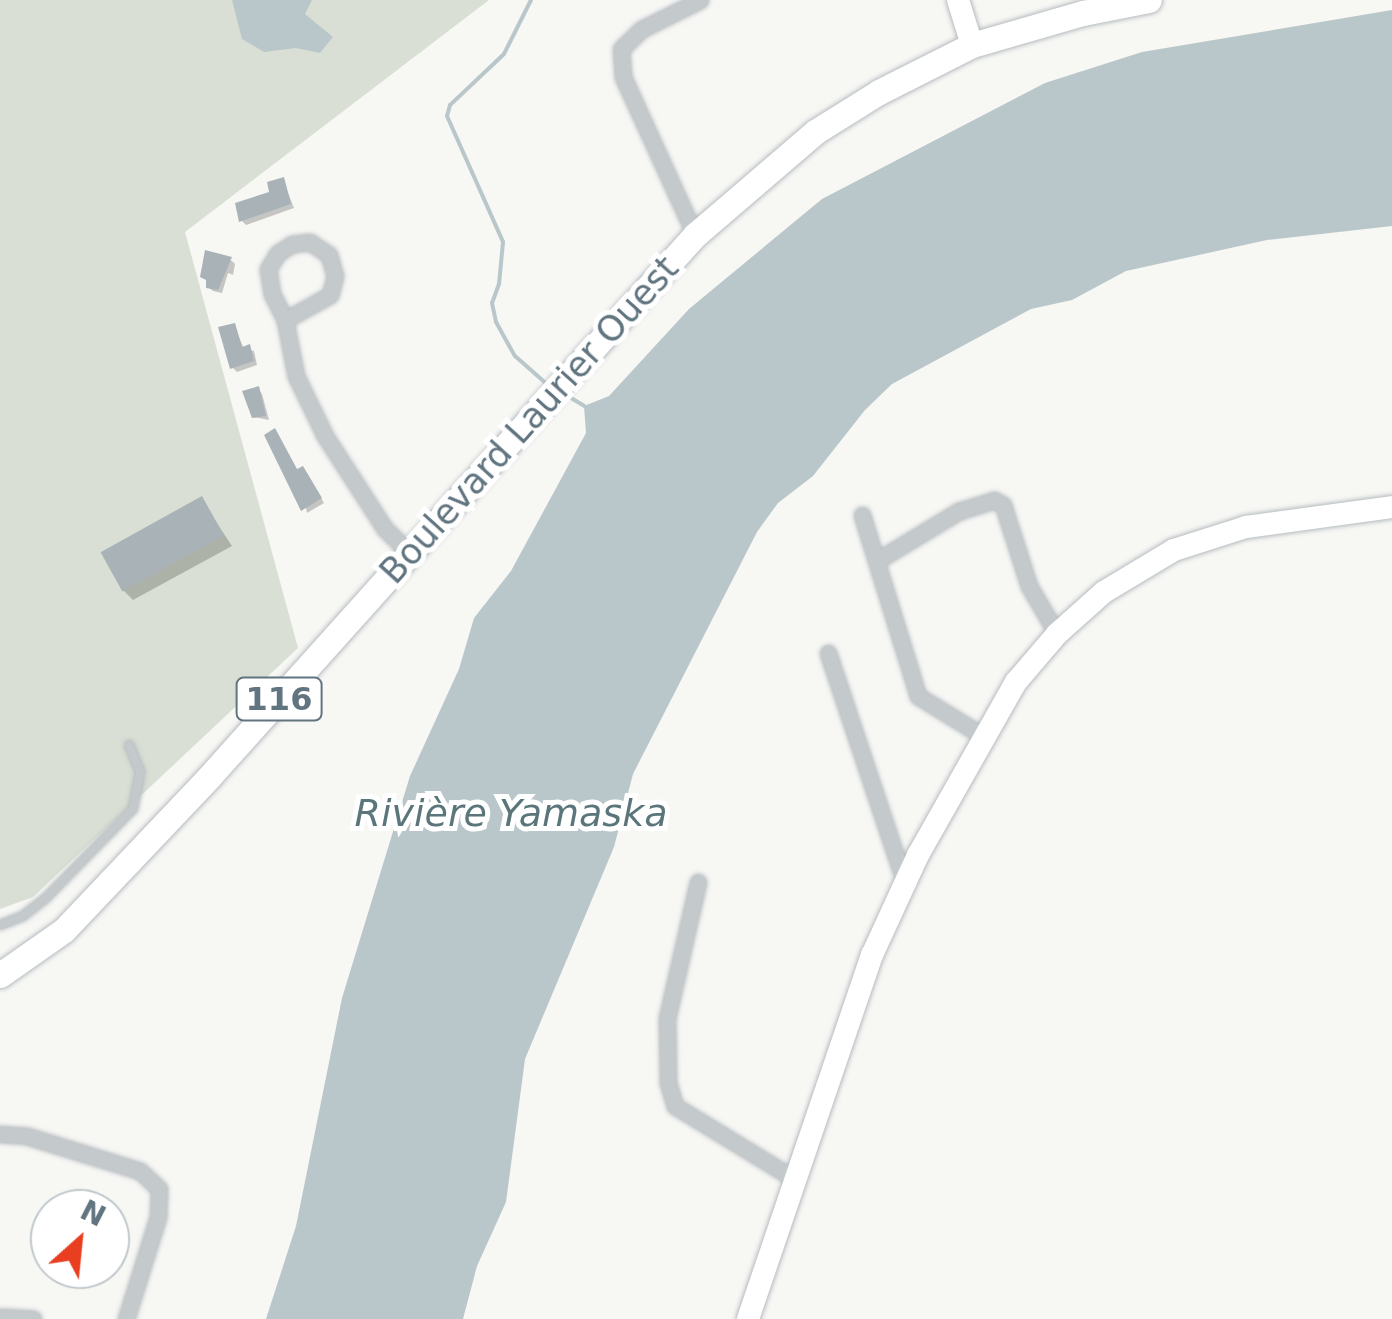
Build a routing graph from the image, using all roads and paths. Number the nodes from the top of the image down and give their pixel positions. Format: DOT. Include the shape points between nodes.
graph roads {
  1 [pos="700,0"];
  2 [pos="958,0"];
  3 [pos="1149,0"];
  4 [pos="972,46"];
  5 [pos="695,235"];
  6 [pos="285,320"];
  7 [pos="1392,506"];
  8 [pos="862,515"];
  9 [pos="410,553"];
  10 [pos="878,560"];
  11 [pos="1058,634"];
  12 [pos="828,653"];
  13 [pos="982,736"];
  14 [pos="129,745"];
  15 [pos="698,882"];
  16 [pos="905,883"];
  17 [pos="0,925"];
  18 [pos="0,975"];
  19 [pos="0,1134"];
  20 [pos="793,1178"];
  21 [pos="0,1318"];
  22 [pos="33,1319"];
  23 [pos="126,1319"];
  24 [pos="748,1319"];
  1 -- 5 [label="street" via="642,29 621,49 623,77"];
  2 -- 4 [label="street"];
  3 -- 4 [label="main road, Boulevard Laurier Ouest / 116"];
  4 -- 5 [label="main road, Boulevard Laurier Ouest / 116" via="815,132"];
  5 -- 9 [label="main road, Boulevard Laurier Ouest / 116"];
  6 -- 6 [label="street" via="330,295 329,255 310,242 278,253 268,270"];
  6 -- 9 [label="street" via="296,376 325,436 385,528"];
  7 -- 11 [label="street" via="1198,540 1104,592"];
  8 -- 10 [label="street"];
  9 -- 18 [label="main road, Boulevard Laurier Ouest / 116" via="64,930"];
  10 -- 11 [label="street" via="960,511 994,500 1003,505 1030,586"];
  10 -- 13 [label="street" via="918,696"];
  11 -- 13 [label="street"];
  12 -- 16 [label="street"];
  13 -- 16 [label="street"];
  14 -- 17 [label="lane" via="140,772 133,809 46,898"];
  15 -- 20 [label="street" via="667,1019 675,1106"];
  16 -- 20 [label="street" via="872,955"];
  19 -- 23 [label="street" via="140,1170 159,1188 158,1217"];
  20 -- 24 [label="street"];
  21 -- 22 [label="street"];
}
